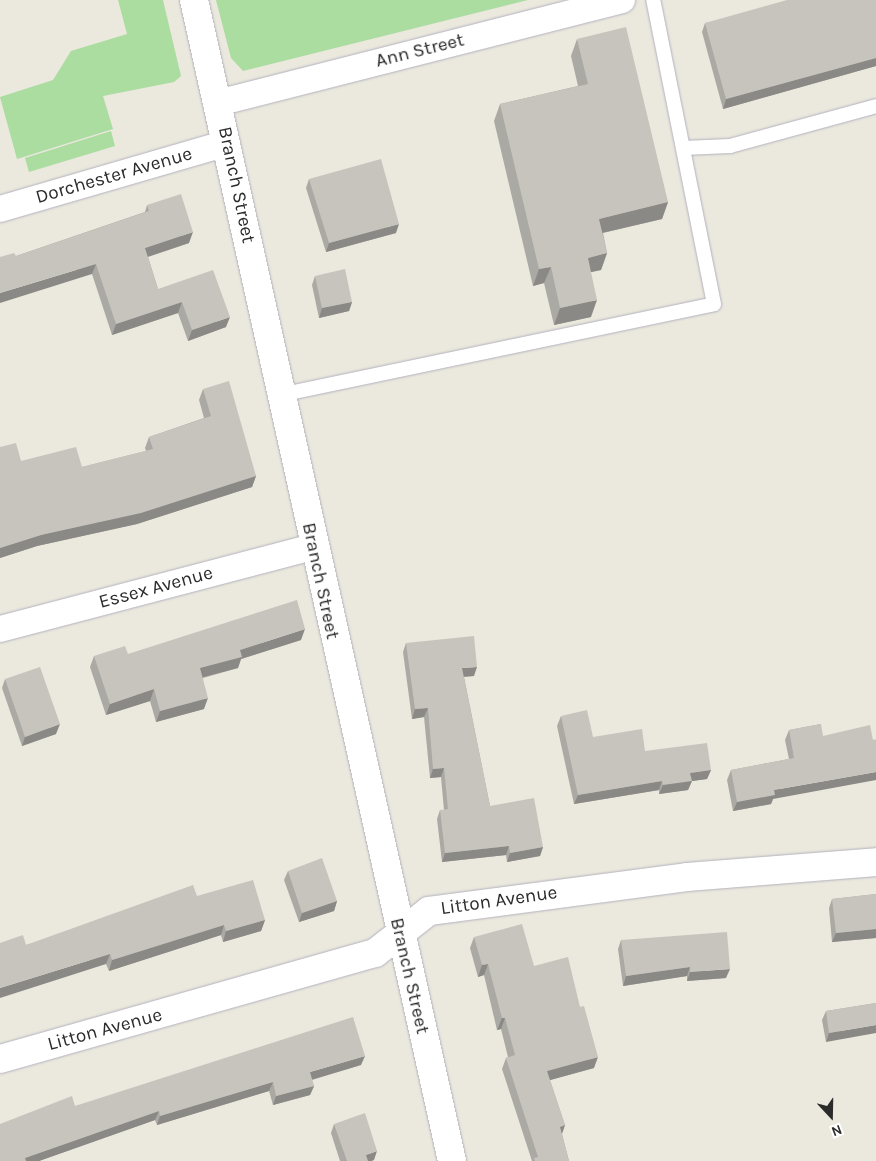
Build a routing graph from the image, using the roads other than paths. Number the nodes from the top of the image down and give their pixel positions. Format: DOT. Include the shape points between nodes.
graph roads {
  1 [pos="194,0"];
  2 [pos="622,0"];
  3 [pos="653,0"];
  4 [pos="218,103"];
  5 [pos="876,106"];
  6 [pos="227,143"];
  7 [pos="683,148"];
  8 [pos="0,209"];
  9 [pos="280,395"];
  10 [pos="312,547"];
  11 [pos="0,629"];
  12 [pos="876,862"];
  13 [pos="399,933"];
  14 [pos="0,1059"];
  15 [pos="452,1161"];
  1 -- 4 [label="street, Branch Street"];
  2 -- 4 [label="street, Ann Street"];
  3 -- 7 [label="lane"];
  4 -- 6 [label="street, Branch Street"];
  5 -- 7 [label="lane" via="730,146"];
  6 -- 8 [label="street, Dorchester Avenue"];
  6 -- 9 [label="street, Branch Street"];
  7 -- 9 [label="lane" via="714,304"];
  9 -- 10 [label="street, Branch Street"];
  10 -- 11 [label="street, Essex Avenue"];
  10 -- 13 [label="street, Branch Street"];
  12 -- 13 [label="street, Litton Avenue" via="678,878 428,911"];
  13 -- 14 [label="street, Litton Avenue" via="375,953"];
  13 -- 15 [label="street, Branch Street"];
}
